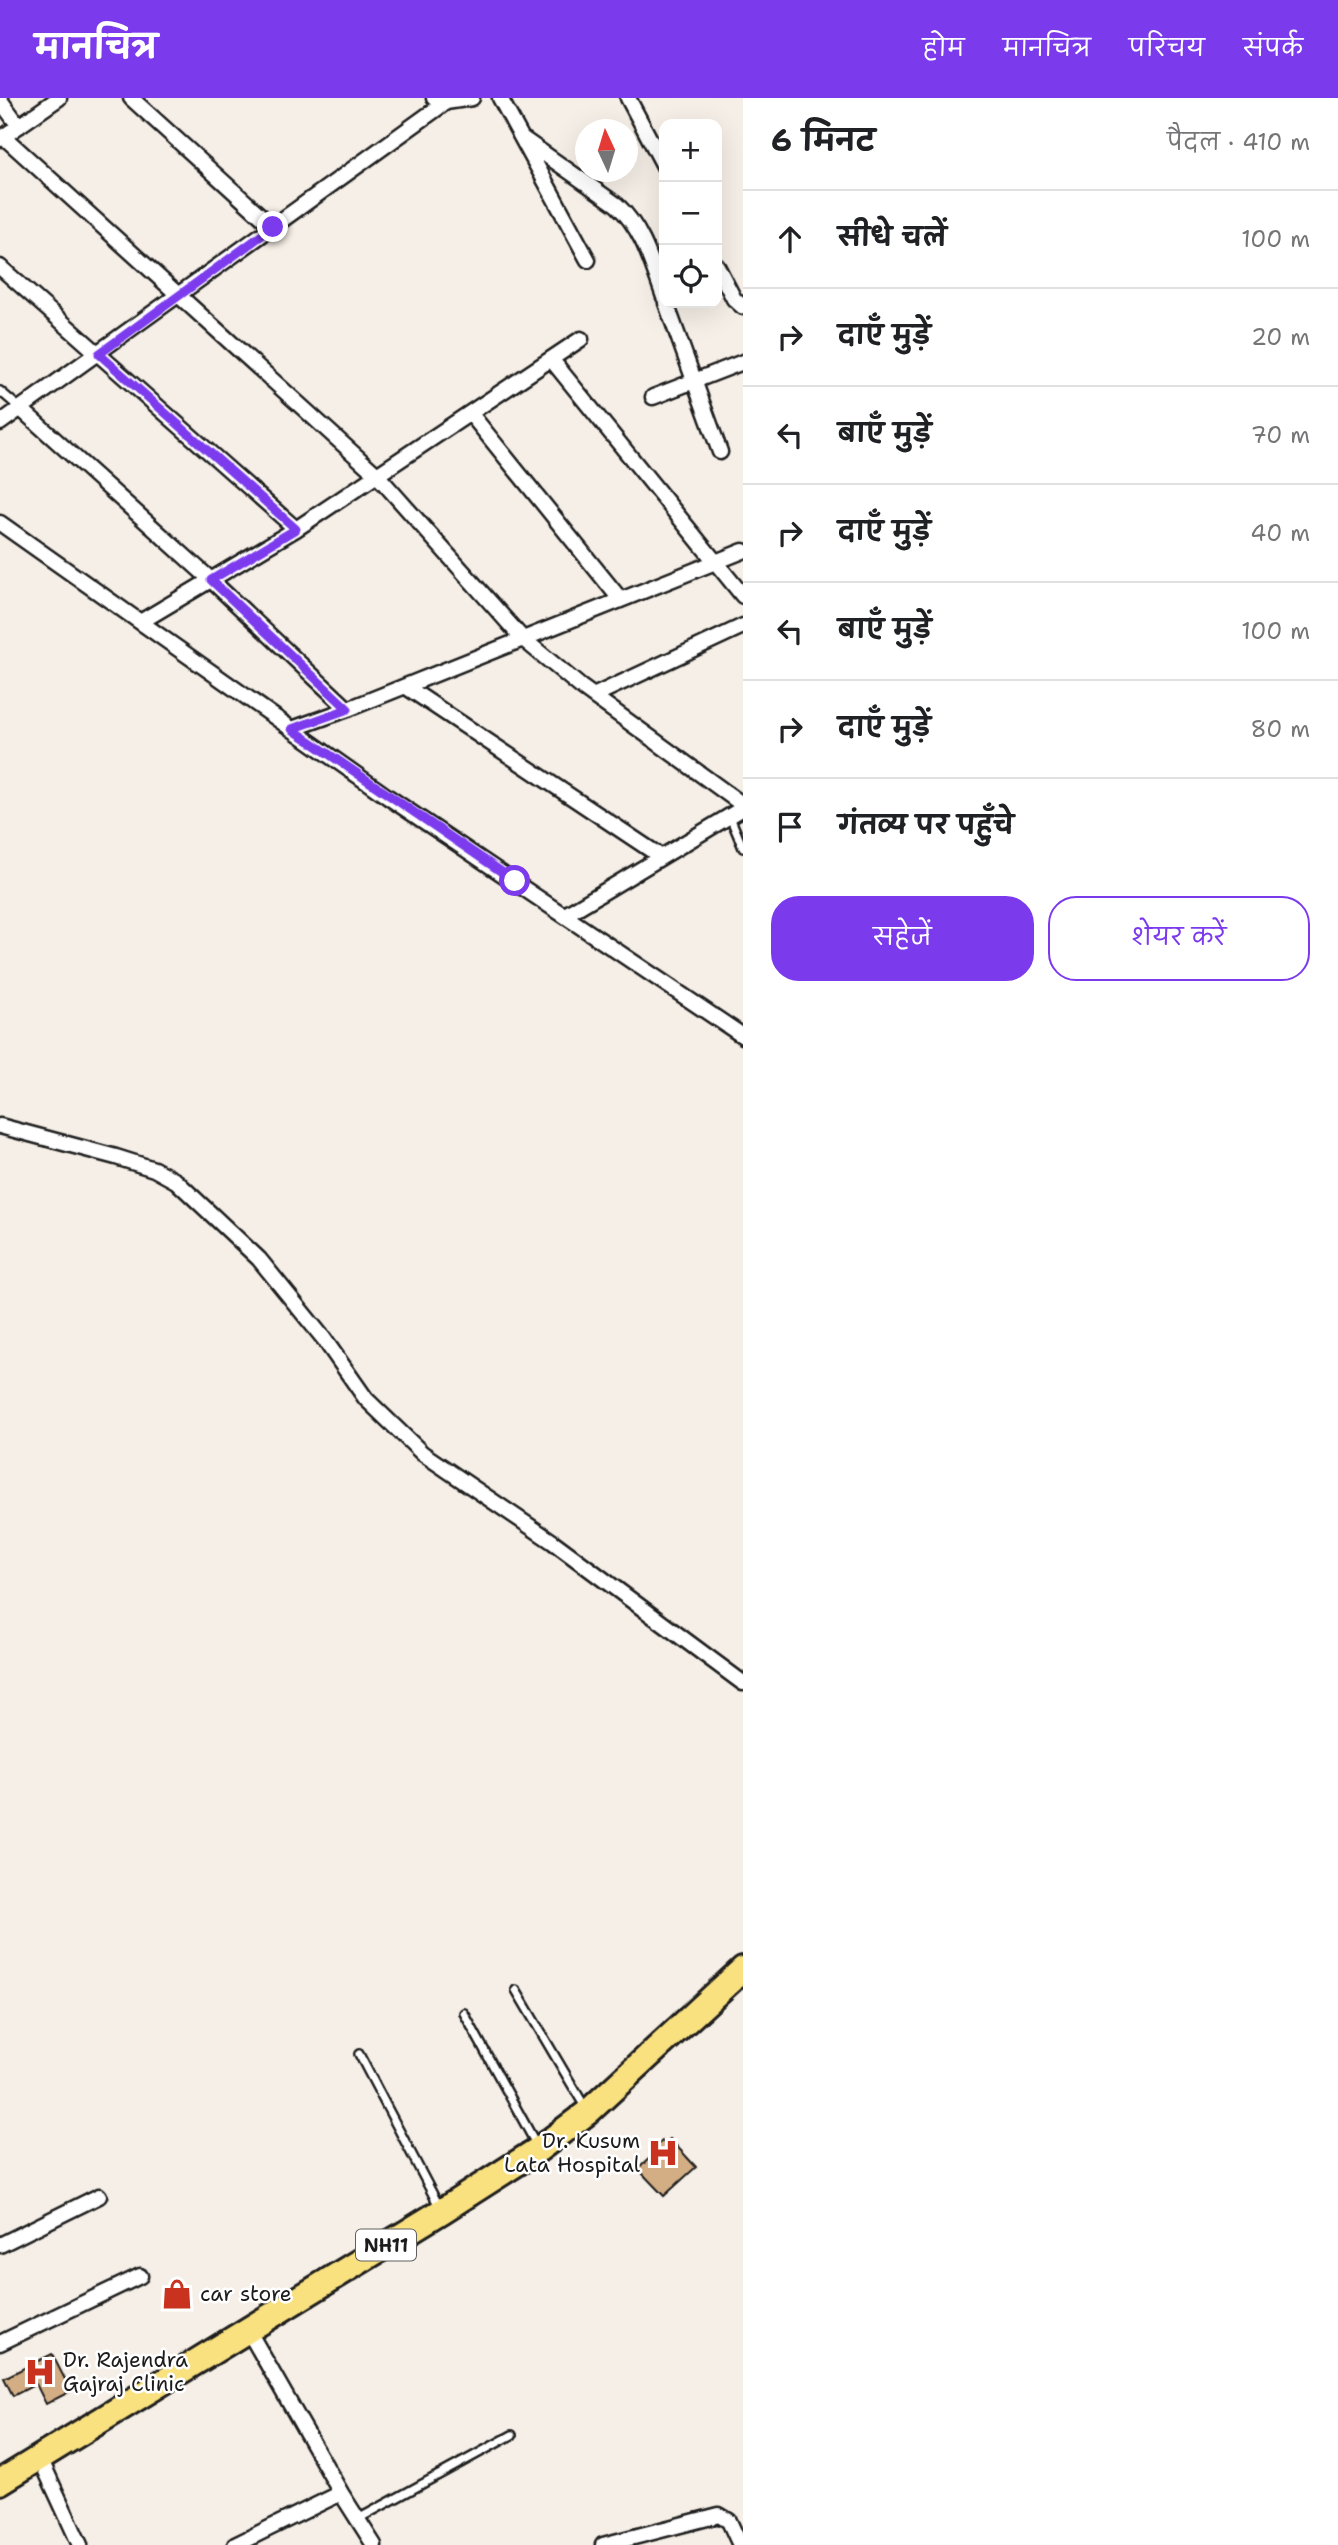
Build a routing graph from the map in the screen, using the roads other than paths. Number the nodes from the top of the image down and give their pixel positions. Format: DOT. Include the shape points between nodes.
graph roads {
  1 [pos="59,98"];
  2 [pos="131,98"];
  3 [pos="472,98"];
  4 [pos="500,98"];
  5 [pos="628,98"];
  6 [pos="0,100"];
  7 [pos="440,100"];
  8 [pos="19,126"];
  9 [pos="2,138"];
  10 [pos="522,138"];
  11 [pos="659,157"];
  12 [pos="273,227"];
  13 [pos="588,260"];
  14 [pos="0,267"];
  15 [pos="722,276"];
  16 [pos="659,284"];
  17 [pos="179,296"];
  18 [pos="743,307"];
  19 [pos="668,308"];
  20 [pos="581,339"];
  21 [pos="99,354"];
  22 [pos="551,359"];
  23 [pos="743,362"];
  24 [pos="695,381"];
  25 [pos="0,391"];
  26 [pos="653,397"];
  27 [pos="20,409"];
  28 [pos="470,413"];
  29 [pos="0,423"];
  30 [pos="720,452"];
  31 [pos="377,475"];
  32 [pos="0,523"];
  33 [pos="296,529"];
  34 [pos="743,551"];
  35 [pos="717,561"];
  36 [pos="211,580"];
  37 [pos="743,596"];
  38 [pos="620,599"];
  39 [pos="142,621"];
  40 [pos="743,626"];
  41 [pos="522,638"];
  42 [pos="405,686"];
  43 [pos="593,696"];
  44 [pos="348,709"];
  45 [pos="292,729"];
  46 [pos="743,807"];
  47 [pos="729,816"];
  48 [pos="743,848"];
  49 [pos="660,856"];
  50 [pos="565,915"];
  51 [pos="743,1036"];
  52 [pos="0,1126"];
  53 [pos="743,1682"];
  54 [pos="743,1969"];
  55 [pos="516,1990"];
  56 [pos="464,2013"];
  57 [pos="359,2054"];
  58 [pos="588,2112"];
  59 [pos="539,2150"];
  60 [pos="99,2196"];
  61 [pos="442,2211"];
  62 [pos="0,2245"];
  63 [pos="139,2276"];
  64 [pos="248,2330"];
  65 [pos="0,2343"];
  66 [pos="512,2435"];
  67 [pos="40,2458"];
  68 [pos="0,2482"];
  69 [pos="341,2493"];
  70 [pos="358,2519"];
  71 [pos="624,2542"];
  72 [pos="80,2545"];
  73 [pos="235,2545"];
  74 [pos="374,2545"];
  75 [pos="603,2545"];
  76 [pos="740,2545"];
  1 -- 8 [label="street"];
  2 -- 12 [label="street"];
  3 -- 7 [label="street"];
  4 -- 10 [label="street"];
  5 -- 11 [label="street"];
  6 -- 8 [label="street"];
  7 -- 12 [label="street"];
  8 -- 9 [label="street"];
  9 -- 17 [label="street"];
  10 -- 13 [label="street"];
  10 -- 16 [label="street" via="631,218"];
  12 -- 17 [label="street"];
  14 -- 21 [label="street"];
  15 -- 18 [label="street"];
  17 -- 21 [label="street"];
  17 -- 31 [label="street"];
  19 -- 24 [label="street"];
  20 -- 22 [label="street"];
  21 -- 27 [label="street"];
  21 -- 33 [label="street"];
  22 -- 28 [label="street"];
  22 -- 35 [label="street"];
  23 -- 24 [label="street"];
  24 -- 26 [label="street"];
  24 -- 30 [label="street"];
  25 -- 27 [label="lane"];
  27 -- 29 [label="street"];
  27 -- 36 [label="street"];
  28 -- 31 [label="street"];
  28 -- 38 [label="street"];
  31 -- 33 [label="street"];
  31 -- 41 [label="street"];
  32 -- 39 [label="street"];
  33 -- 36 [label="street"];
  34 -- 35 [label="street"];
  35 -- 37 [label="street"];
  35 -- 38 [label="street"];
  36 -- 39 [label="street"];
  36 -- 44 [label="street"];
  38 -- 41 [label="street"];
  39 -- 45 [label="street"];
  40 -- 43 [label="street"];
  41 -- 42 [label="street"];
  41 -- 43 [label="street"];
  42 -- 44 [label="street"];
  42 -- 49 [label="street"];
  43 -- 46 [label="street"];
  44 -- 45 [label="street"];
  45 -- 50 [label="street"];
  46 -- 47 [label="street"];
  47 -- 48 [label="lane"];
  47 -- 49 [label="street"];
  49 -- 50 [label="street"];
  50 -- 51 [label="street"];
  52 -- 53 [label="street" via="116,1157 176,1181 259,1259 366,1399 422,1453 553,1542"];
  54 -- 58 [label="highway, NH11"];
  55 -- 58 [label="lane"];
  56 -- 59 [label="lane"];
  57 -- 61 [label="lane"];
  58 -- 59 [label="highway, NH11"];
  59 -- 61 [label="highway, NH11"];
  60 -- 62 [label="street"];
  61 -- 64 [label="highway, NH11"];
  63 -- 65 [label="street"];
  64 -- 67 [label="highway, NH11"];
  64 -- 69 [label="street"];
  66 -- 70 [label="lane"];
  67 -- 68 [label="highway, NH11"];
  67 -- 72 [label="street"];
  69 -- 70 [label="street"];
  69 -- 73 [label="street"];
  70 -- 74 [label="street"];
  71 -- 75 [label="street"];
  71 -- 76 [label="street" via="719,2515 727,2517"];
}
